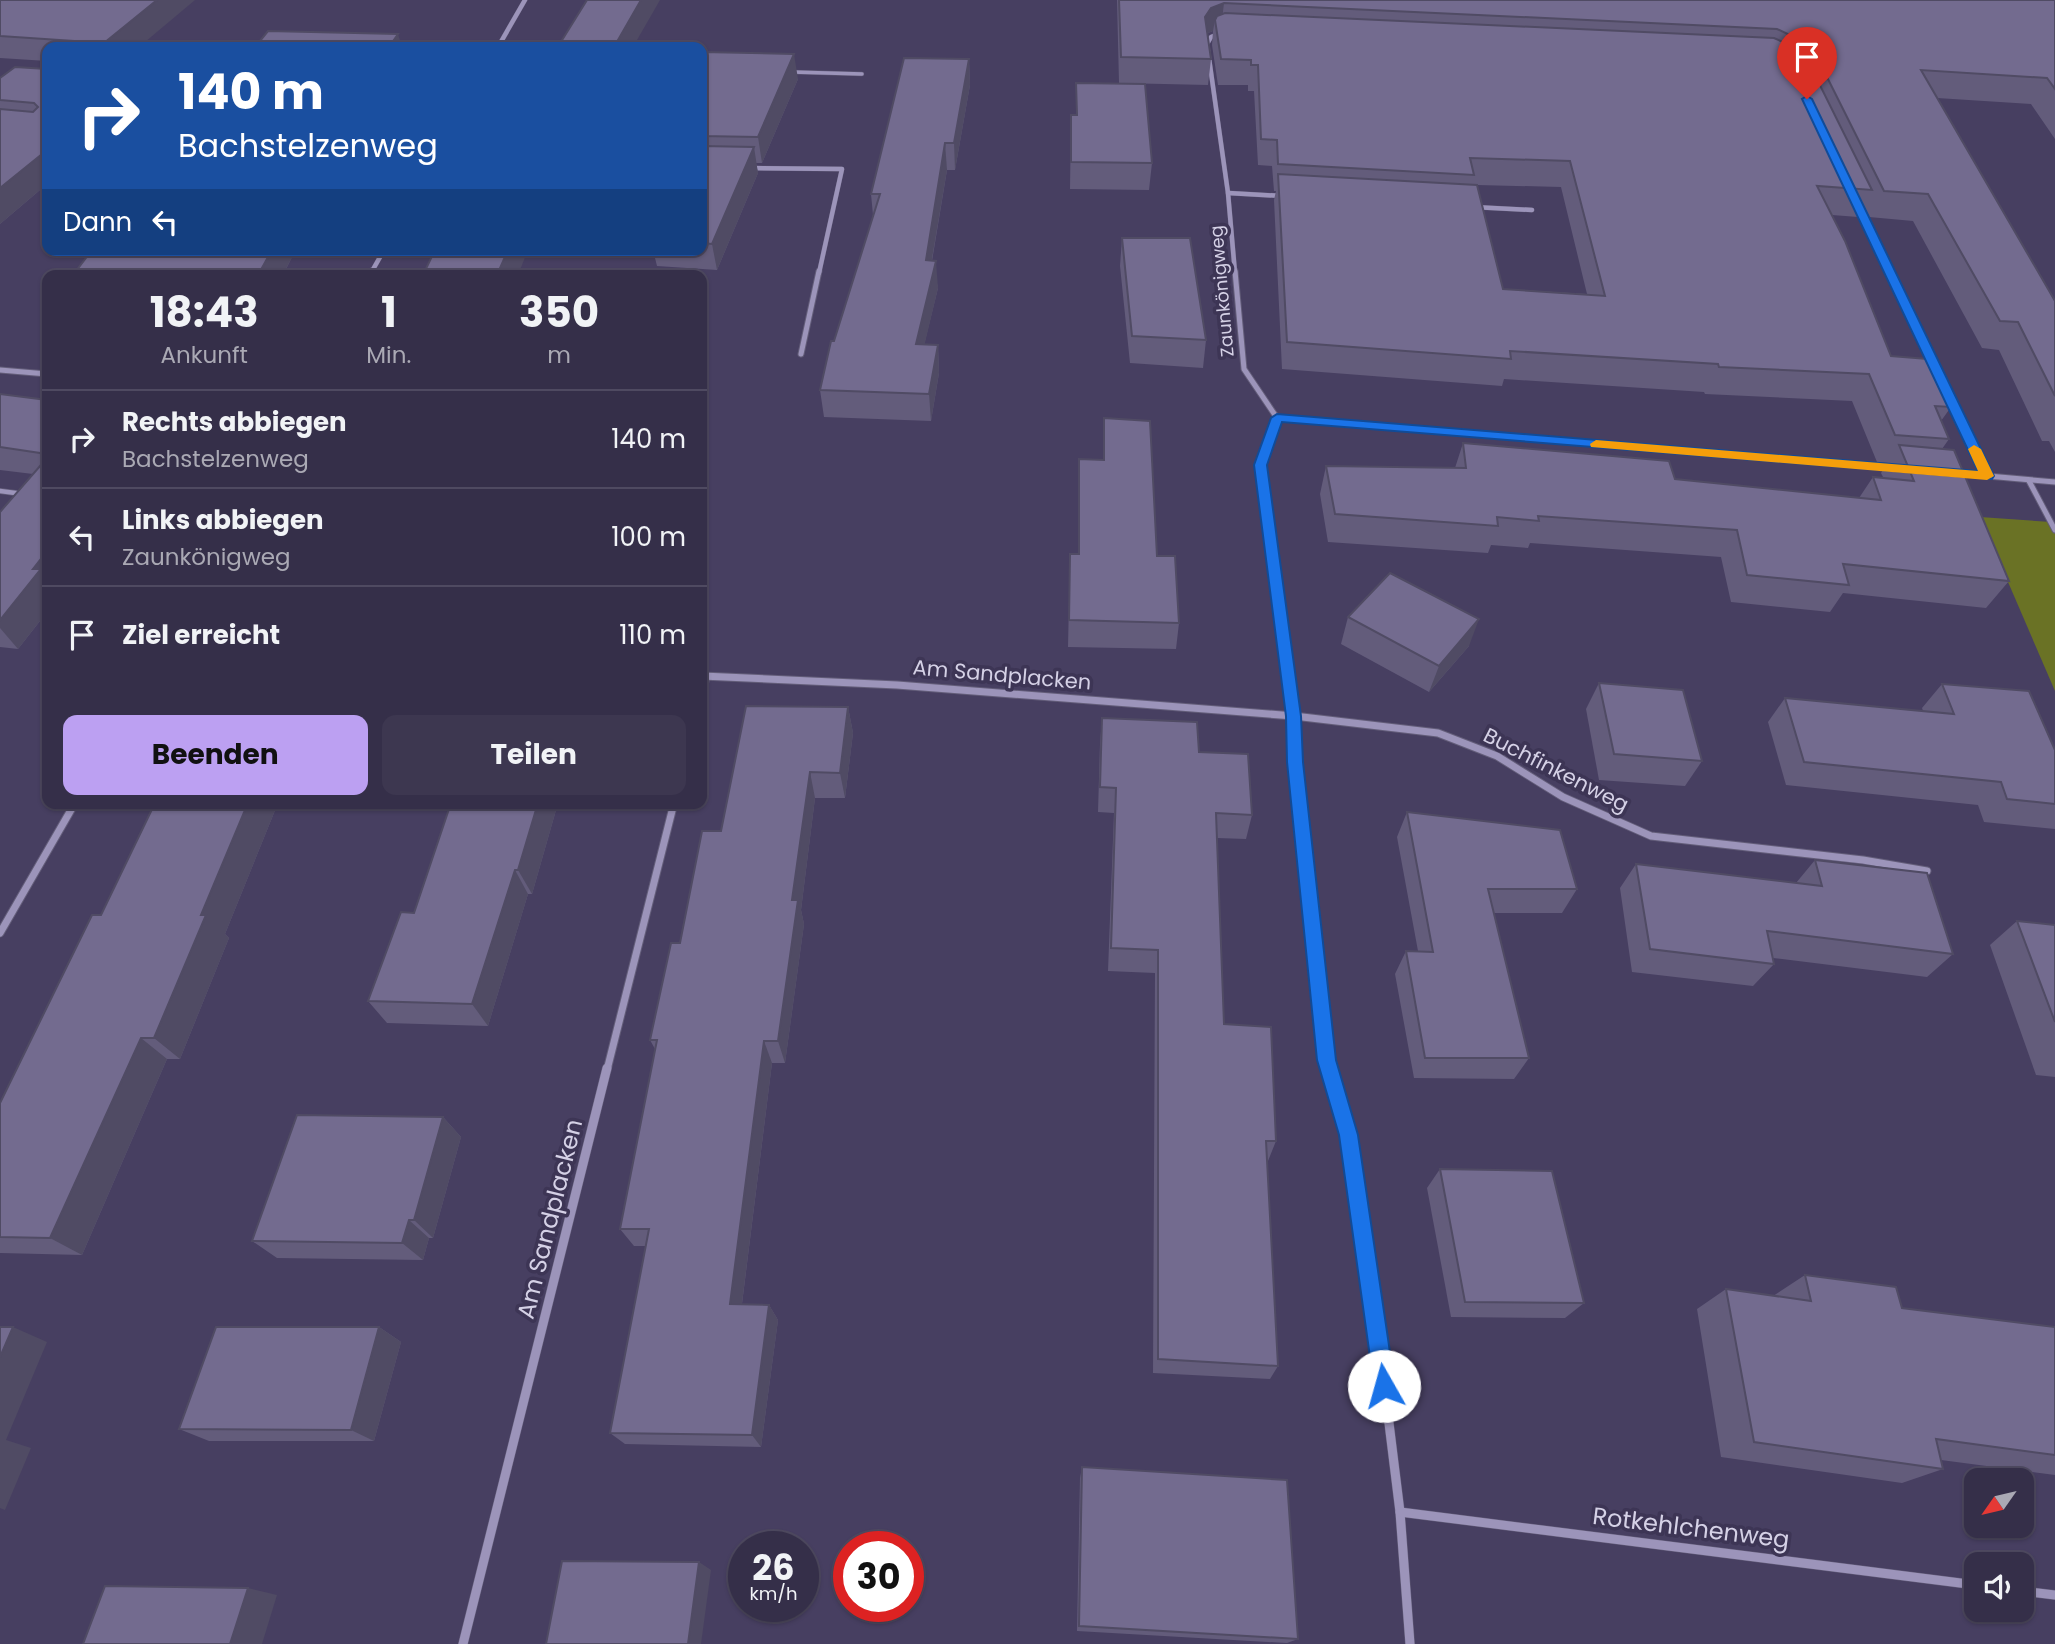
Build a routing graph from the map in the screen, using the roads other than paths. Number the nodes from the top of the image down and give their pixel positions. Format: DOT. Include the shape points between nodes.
graph roads {
  1 [pos="525,0"];
  2 [pos="1235,34"];
  3 [pos="501,42"];
  4 [pos="782,71"];
  5 [pos="862,74"];
  6 [pos="741,168"];
  7 [pos="1228,193"];
  8 [pos="1297,197"];
  9 [pos="1855,199"];
  10 [pos="1462,206"];
  11 [pos="1532,210"];
  12 [pos="801,354"];
  13 [pos="0,370"];
  14 [pos="42,374"];
  15 [pos="1277,418"];
  16 [pos="1904,469"];
  17 [pos="1945,473"];
  18 [pos="1987,476"];
  19 [pos="2029,481"];
  20 [pos="2055,482"];
  21 [pos="0,491"];
  22 [pos="35,496"];
  23 [pos="2055,530"];
  24 [pos="707,676"];
  25 [pos="1294,716"];
  26 [pos="72,809"];
  27 [pos="672,809"];
  28 [pos="1927,871"];
  29 [pos="0,933"];
  30 [pos="1400,1512"];
  31 [pos="1964,1583"];
  32 [pos="2034,1593"];
  33 [pos="2055,1595"];
  34 [pos="463,1644"];
  35 [pos="1410,1644"];
  1 -- 3 [label="street"];
  2 -- 7 [label="street, Zaunkönigweg" via="1221,33 1207,44"];
  4 -- 5 [label="lane"];
  6 -- 12 [label="street" via="842,169"];
  7 -- 8 [label="street, Zaunkönigweg"];
  7 -- 15 [label="street, Zaunkönigweg" via="1244,369"];
  9 -- 18 [label="street"];
  10 -- 11 [label="street"];
  13 -- 14 [label="street"];
  15 -- 16 [label="street"];
  15 -- 25 [label="street" via="1261,465"];
  17 -- 18 [label="street"];
  18 -- 19 [label="street"];
  19 -- 20 [label="street"];
  19 -- 23 [label="street"];
  21 -- 22 [label="lane"];
  24 -- 25 [label="street, Am Sandplacken" via="897,685"];
  25 -- 28 [label="street, Buchfinkenweg" via="1438,733 1497,756 1563,797 1651,836"];
  25 -- 30 [label="street" via="1326,1060 1349,1135"];
  26 -- 29 [label="street"];
  27 -- 34 [label="street, Am Sandplacken"];
  30 -- 31 [label="street, Rotkehlchenweg"];
  30 -- 35 [label="street"];
  32 -- 33 [label="street"];
}
